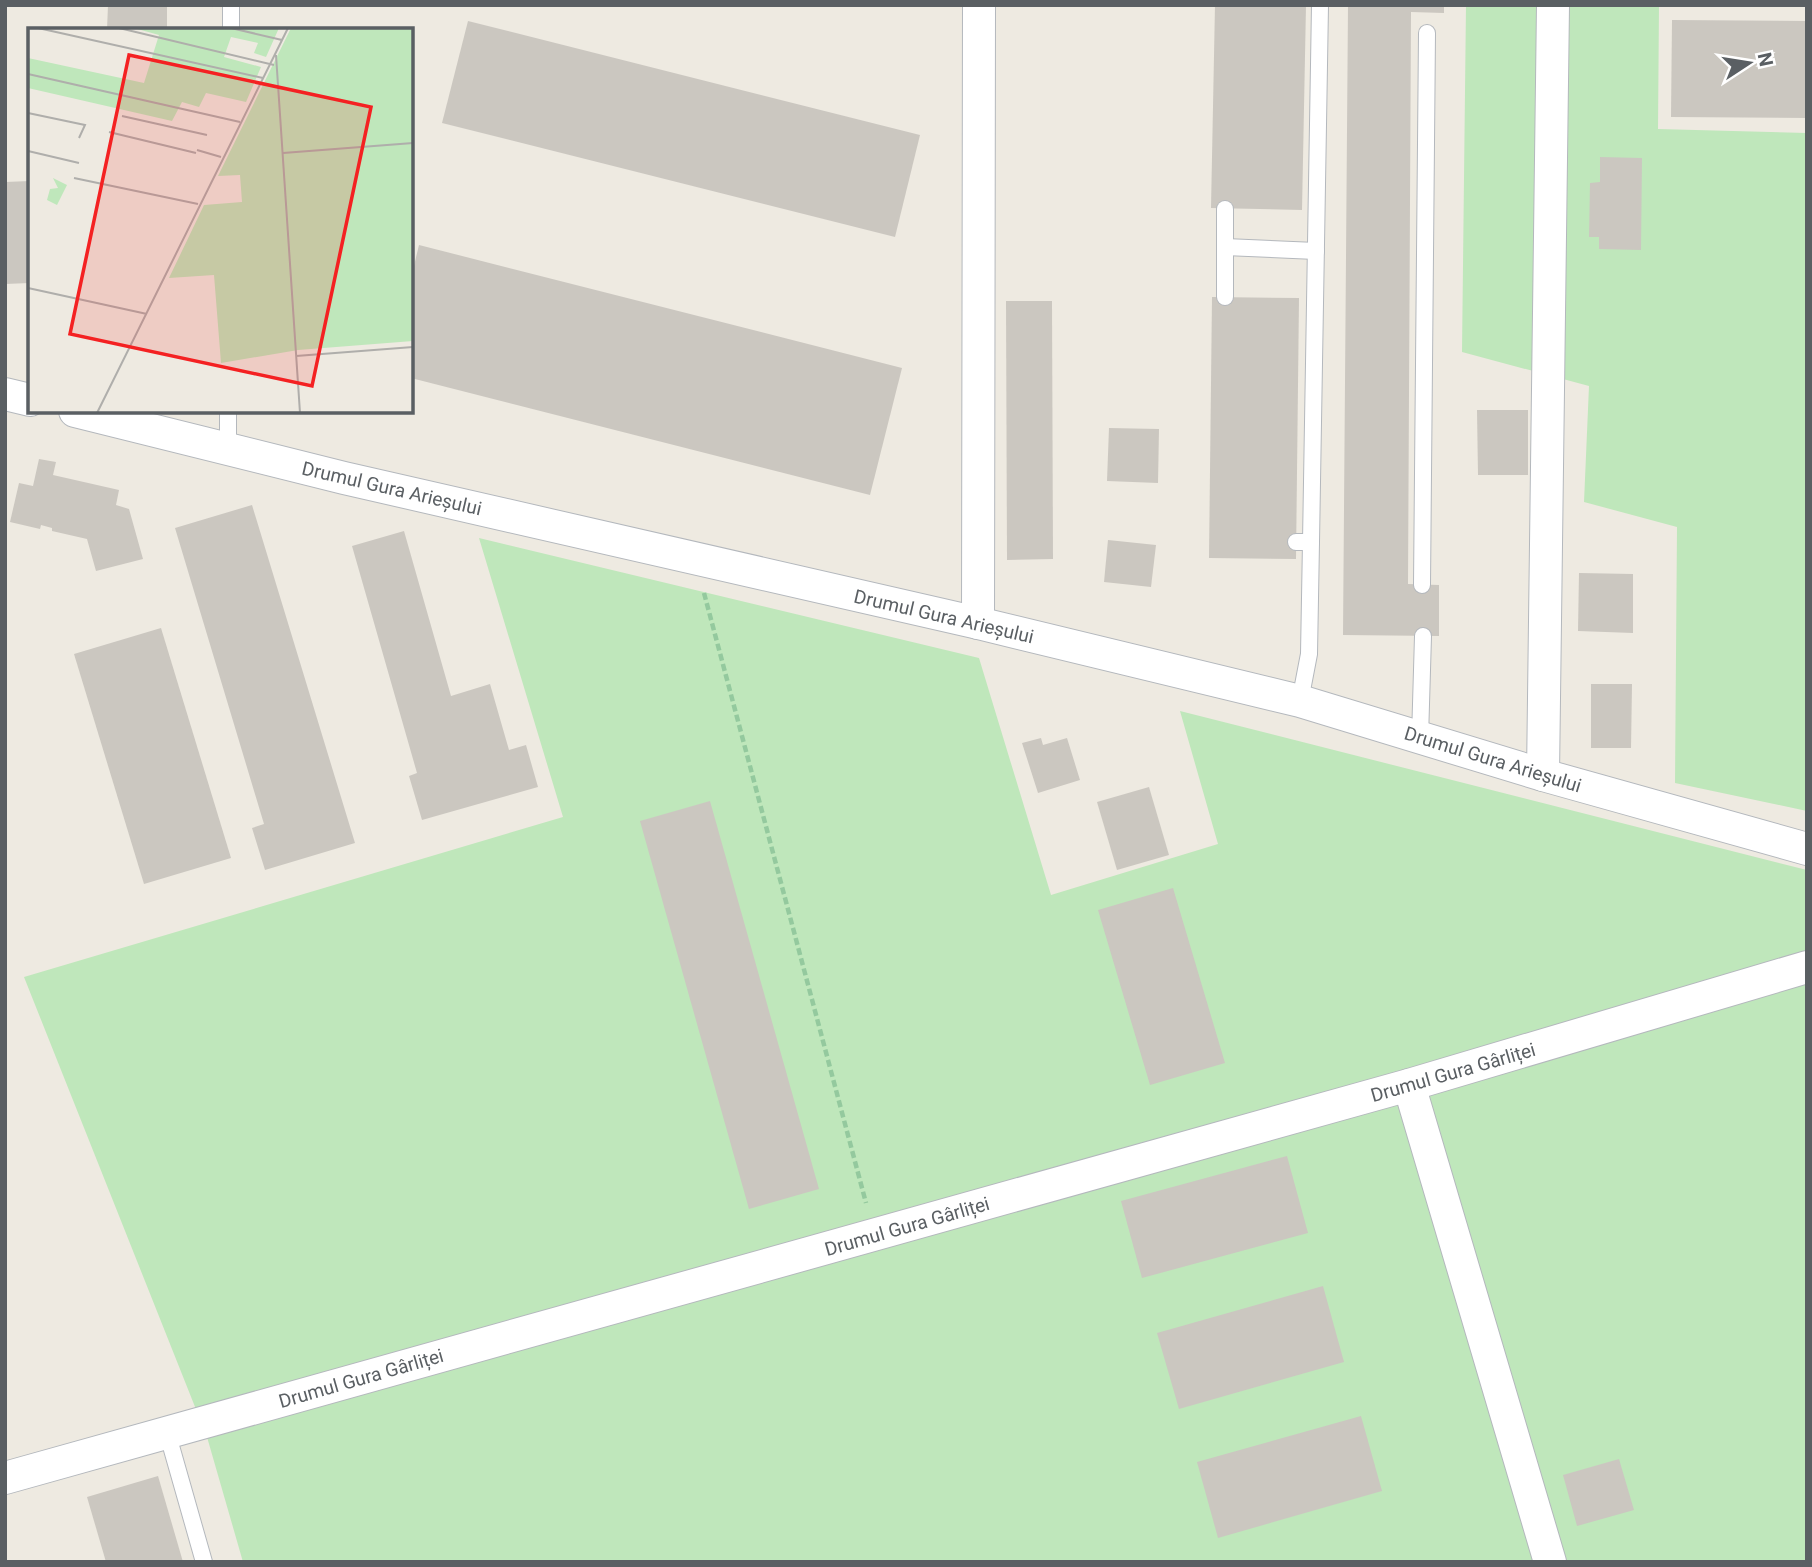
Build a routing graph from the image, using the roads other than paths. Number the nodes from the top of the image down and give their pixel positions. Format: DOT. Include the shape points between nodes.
graph roads {
  1 [pos="231,5"];
  2 [pos="979,5"];
  3 [pos="1320,5"];
  4 [pos="1553,5"];
  5 [pos="231,28"];
  6 [pos="1427,33"];
  7 [pos="1225,209"];
  8 [pos="1225,247"];
  9 [pos="1316,251"];
  10 [pos="1224,297"];
  11 [pos="5,394"];
  12 [pos="28,400"];
  13 [pos="83,413"];
  14 [pos="229,413"];
  15 [pos="228,449"];
  16 [pos="1422,584"];
  17 [pos="978,623"];
  18 [pos="1423,636"];
  19 [pos="1300,701"];
  20 [pos="1420,738"];
  21 [pos="1543,775"];
  22 [pos="1807,849"];
  23 [pos="1807,967"];
  24 [pos="1409,1085"];
  25 [pos="167,1433"];
  26 [pos="5,1478"];
  27 [pos="204,1562"];
  28 [pos="1550,1562"];
  1 -- 5 [label="lane"];
  2 -- 17 [label="street"];
  3 -- 9 [label="lane"];
  4 -- 21 [label="street"];
  6 -- 16 [label="lane"];
  7 -- 8 [label="lane"];
  8 -- 9 [label="lane"];
  8 -- 10 [label="lane"];
  9 -- 19 [label="lane" via="1303,542 1309,654"];
  11 -- 12 [label="street"];
  13 -- 15 [label="street, Drumul Gura Arieșului"];
  14 -- 15 [label="lane"];
  15 -- 17 [label="street, Drumul Gura Arieșului"];
  17 -- 19 [label="street, Drumul Gura Arieșului"];
  18 -- 20 [label="lane"];
  19 -- 20 [label="street, Drumul Gura Arieșului"];
  20 -- 21 [label="street, Drumul Gura Arieșului"];
  21 -- 22 [label="street, Drumul Gura Arieșului"];
  23 -- 24 [label="street, Drumul Gura Gârliței"];
  24 -- 25 [label="street, Drumul Gura Gârliței"];
  24 -- 28 [label="street"];
  25 -- 26 [label="street, Drumul Gura Gârliței"];
  25 -- 27 [label="lane"];
}
